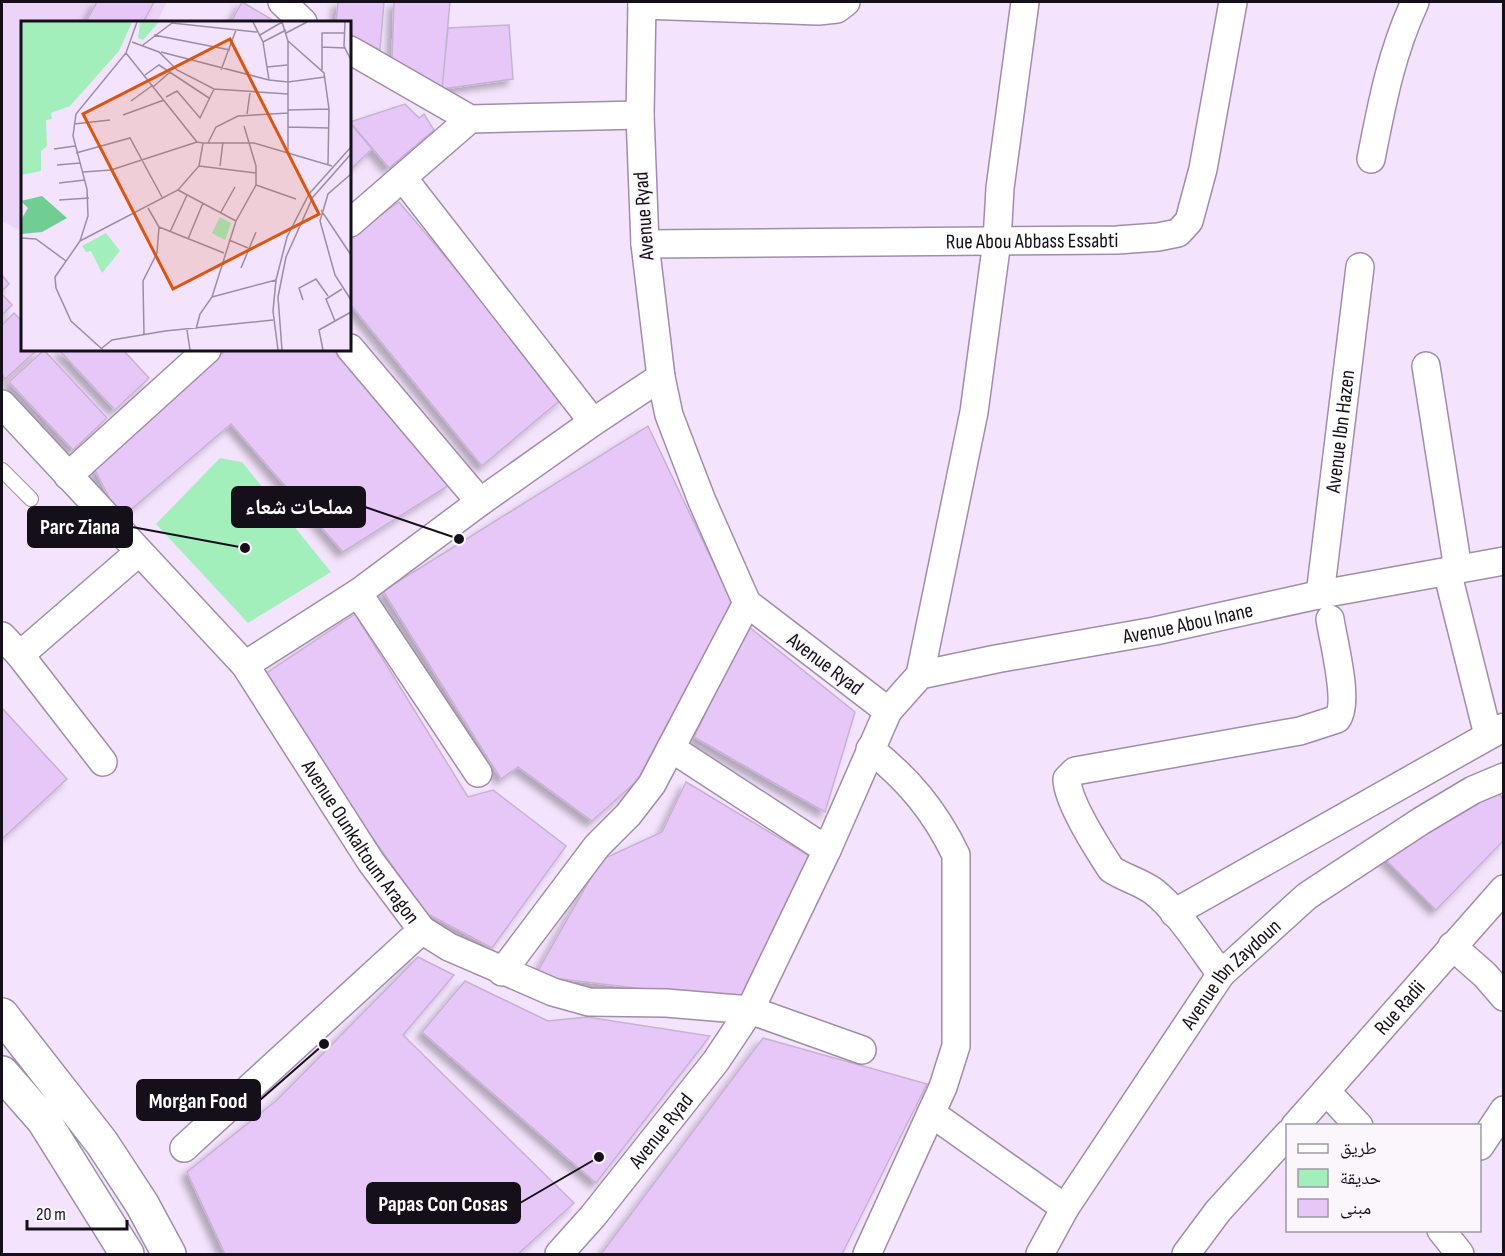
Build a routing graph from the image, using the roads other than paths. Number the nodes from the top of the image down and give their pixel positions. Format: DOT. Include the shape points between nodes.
graph roads {
  1 [pos="282,2"];
  2 [pos="846,2"];
  3 [pos="1025,2"];
  4 [pos="1233,2"];
  5 [pos="1415,2"];
  6 [pos="642,3"];
  7 [pos="302,21"];
  8 [pos="351,51"];
  9 [pos="640,115"];
  10 [pos="470,119"];
  11 [pos="1371,159"];
  12 [pos="403,178"];
  13 [pos="351,223"];
  14 [pos="997,241"];
  15 [pos="645,244"];
  16 [pos="1360,267"];
  17 [pos="351,349"];
  18 [pos="206,351"];
  19 [pos="1426,366"];
  20 [pos="661,377"];
  21 [pos="2,404"];
  22 [pos="592,422"];
  23 [pos="2,470"];
  24 [pos="68,476"];
  25 [pos="31,499"];
  26 [pos="480,502"];
  27 [pos="139,552"];
  28 [pos="1503,561"];
  29 [pos="1452,570"];
  30 [pos="358,593"];
  31 [pos="747,603"];
  32 [pos="1325,607"];
  33 [pos="10,646"];
  34 [pos="245,665"];
  35 [pos="920,675"];
  36 [pos="888,711"];
  37 [pos="1496,731"];
  38 [pos="671,747"];
  39 [pos="870,749"];
  40 [pos="103,762"];
  41 [pos="478,773"];
  42 [pos="1503,777"];
  43 [pos="827,850"];
  44 [pos="1503,889"];
  45 [pos="1174,913"];
  46 [pos="422,930"];
  47 [pos="1452,946"];
  48 [pos="502,972"];
  49 [pos="1221,974"];
  50 [pos="1503,997"];
  51 [pos="750,1010"];
  52 [pos="2,1015"];
  53 [pos="862,1050"];
  54 [pos="2,1073"];
  55 [pos="1326,1091"];
  56 [pos="1503,1110"];
  57 [pos="931,1113"];
  58 [pos="1296,1124"];
  59 [pos="1358,1124"];
  60 [pos="1286,1135"];
  61 [pos="1481,1143"];
  62 [pos="184,1148"];
  63 [pos="1065,1208"];
  64 [pos="1443,1232"];
  65 [pos="127,1254"];
  66 [pos="170,1254"];
  67 [pos="559,1254"];
  68 [pos="867,1254"];
  69 [pos="1040,1254"];
  70 [pos="1186,1254"];
  71 [pos="1460,1254"];
  1 -- 7 [label="street"];
  2 -- 6 [label="street" via="837,9 818,11"];
  3 -- 14 [label="street" via="1000,188"];
  4 -- 14 [label="street, Rue Abou Abbass Essabti" via="1203,169 1186,227 1158,237"];
  5 -- 11 [label="street" via="1386,80"];
  6 -- 9 [label="street, Avenue Ryad"];
  8 -- 10 [label="street"];
  9 -- 10 [label="street"];
  9 -- 15 [label="street, Avenue Ryad"];
  10 -- 12 [label="street"];
  12 -- 13 [label="street"];
  12 -- 22 [label="street"];
  14 -- 15 [label="street, Rue Abou Abbass Essabti"];
  14 -- 35 [label="street" via="974,412"];
  15 -- 20 [label="street, Avenue Ryad"];
  16 -- 32 [label="street, Avenue Ibn Hazen"];
  17 -- 26 [label="street"];
  18 -- 24 [label="street"];
  19 -- 29 [label="street"];
  20 -- 22 [label="street"];
  20 -- 31 [label="street, Avenue Ryad" via="669,415"];
  21 -- 24 [label="street, Avenue Ounkaltoum Aragon"];
  22 -- 26 [label="street"];
  23 -- 25 [label="lane"];
  24 -- 27 [label="street, Avenue Ounkaltoum Aragon"];
  26 -- 30 [label="street"];
  27 -- 33 [label="street"];
  27 -- 34 [label="street, Avenue Ounkaltoum Aragon"];
  28 -- 29 [label="street, Avenue Abou Inane"];
  29 -- 32 [label="street, Avenue Abou Inane"];
  29 -- 37 [label="street"];
  30 -- 34 [label="street"];
  30 -- 41 [label="street"];
  31 -- 36 [label="street, Avenue Ryad"];
  31 -- 38 [label="street"];
  32 -- 35 [label="street, Avenue Abou Inane" via="1155,632"];
  32 -- 45 [label="street, Avenue Ibn Hazen" via="1342,690 1343,708 1337,719 1300,731 1076,771 1067,778 1074,804 1111,869 1151,889"];
  33 -- 40 [label="street"];
  34 -- 46 [label="street, Avenue Ounkaltoum Aragon" via="371,862"];
  35 -- 36 [label="street"];
  36 -- 39 [label="street, Avenue Ryad"];
  37 -- 45 [label="street"];
  38 -- 43 [label="street"];
  38 -- 48 [label="street" via="638,803 597,846"];
  39 -- 43 [label="street, Avenue Ryad"];
  39 -- 57 [label="street" via="893,767 934,814 956,855 956,1046"];
  42 -- 49 [label="street, Avenue Ibn Zaydoun" via="1421,821 1307,897"];
  43 -- 51 [label="street, Avenue Ryad"];
  44 -- 47 [label="street, Rue Radii"];
  45 -- 49 [label="street"];
  46 -- 48 [label="street, Avenue Ounkaltoum Aragon"];
  46 -- 62 [label="street"];
  47 -- 50 [label="street"];
  47 -- 55 [label="street, Rue Radii"];
  48 -- 51 [label="street, Avenue Ounkaltoum Aragon" via="553,993 589,1002"];
  49 -- 63 [label="street, Avenue Ibn Zaydoun"];
  51 -- 53 [label="street, Avenue Ounkaltoum Aragon"];
  51 -- 67 [label="street, Avenue Ryad" via="716,1061"];
  52 -- 66 [label="main road" via="102,1143"];
  54 -- 65 [label="main road" via="44,1120"];
  55 -- 58 [label="street, Rue Radii"];
  55 -- 59 [label="street"];
  56 -- 61 [label="street"];
  57 -- 63 [label="street"];
  57 -- 68 [label="street"];
  60 -- 70 [label="street" via="1218,1211"];
  63 -- 69 [label="street, Avenue Ibn Zaydoun"];
  64 -- 71 [label="street"];
}
